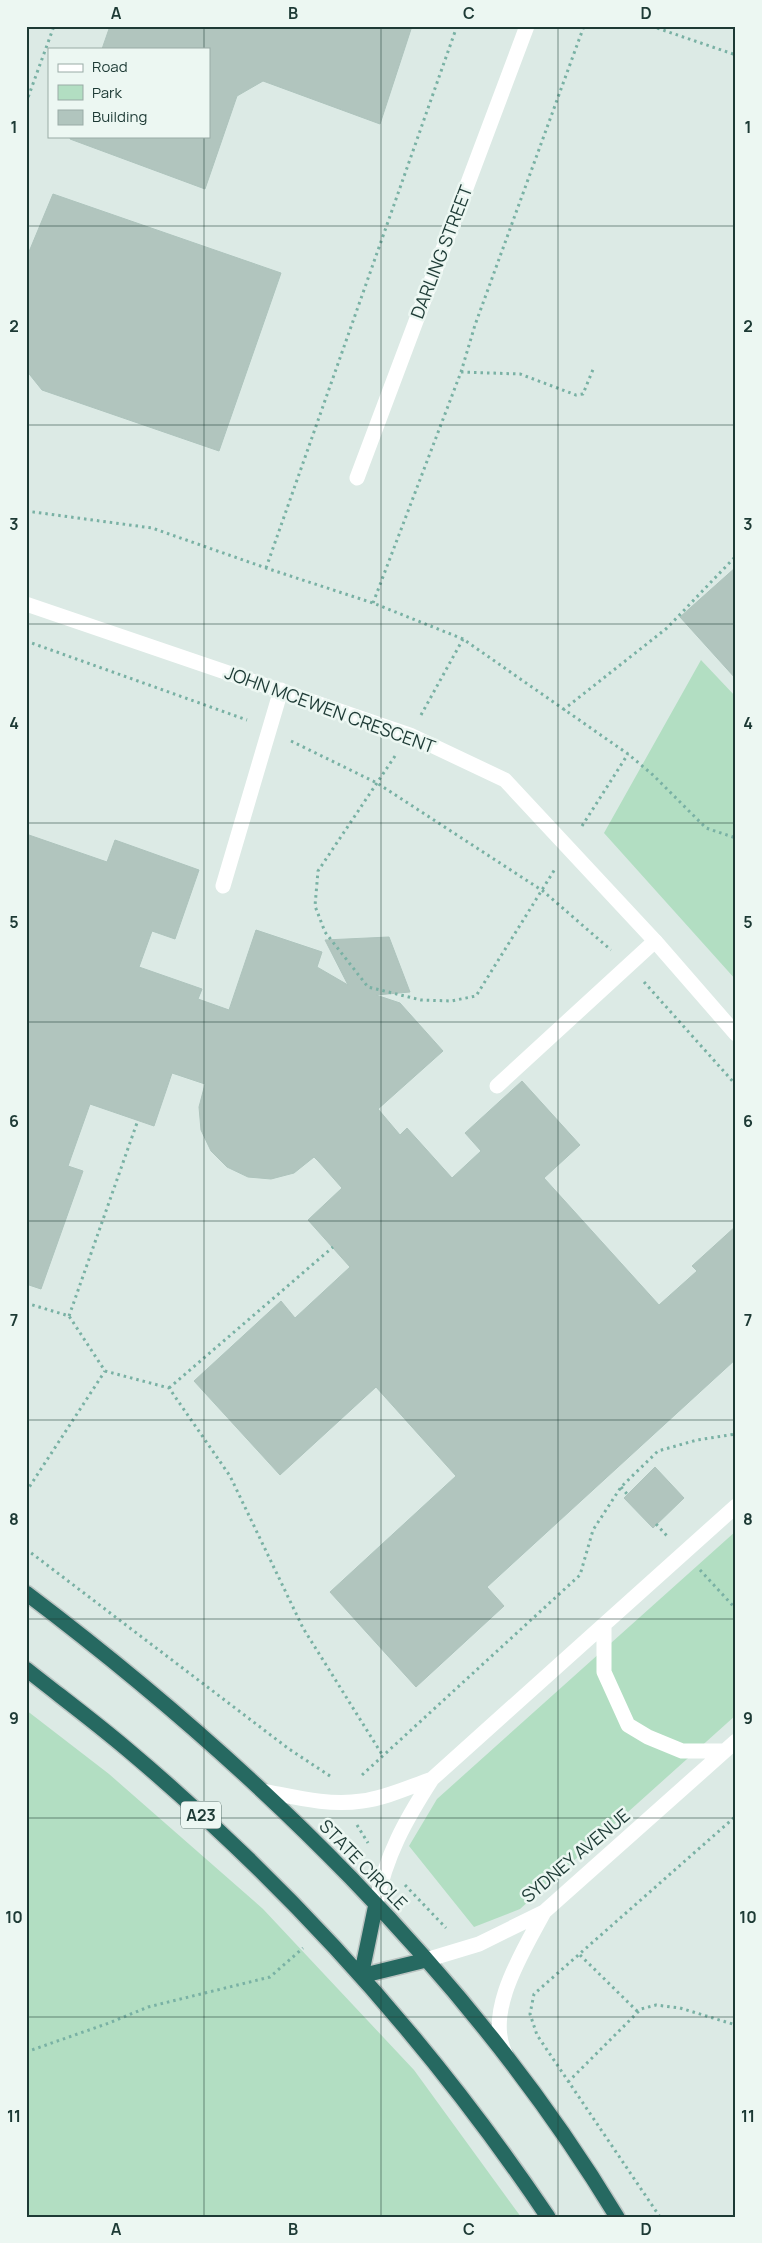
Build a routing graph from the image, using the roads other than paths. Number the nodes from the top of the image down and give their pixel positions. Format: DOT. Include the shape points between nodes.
graph roads {
  1 [pos="527,26"];
  2 [pos="357,478"];
  3 [pos="26,604"];
  4 [pos="281,690"];
  5 [pos="223,886"];
  6 [pos="655,941"];
  7 [pos="736,1034"];
  8 [pos="497,1086"];
  9 [pos="736,1506"];
  10 [pos="26,1592"];
  11 [pos="604,1625"];
  12 [pos="26,1669"];
  13 [pos="730,1746"];
  14 [pos="432,1779"];
  15 [pos="263,1791"];
  16 [pos="376,1904"];
  17 [pos="544,1912"];
  18 [pos="426,1960"];
  19 [pos="362,1976"];
  20 [pos="512,2064"];
  21 [pos="548,2217"];
  22 [pos="616,2217"];
  1 -- 2 [label="street, DARLING STREET"];
  3 -- 4 [label="street, JOHN MCEWEN CRESCENT"];
  4 -- 5 [label="street"];
  4 -- 6 [label="street, JOHN MCEWEN CRESCENT" via="410,735 506,780"];
  6 -- 7 [label="street, JOHN MCEWEN CRESCENT"];
  6 -- 8 [label="street"];
  9 -- 11 [label="street"];
  10 -- 15 [label="highway, STATE CIRCLE" via="129,1674"];
  11 -- 13 [label="street" via="604,1672 628,1725 682,1751"];
  11 -- 14 [label="street"];
  12 -- 19 [label="highway, A23" via="128,1750 207,1821"];
  13 -- 17 [label="street, SYDNEY AVENUE"];
  14 -- 15 [label="street" via="375,1798 350,1802 309,1800"];
  14 -- 16 [label="street" via="391,1849"];
  15 -- 16 [label="highway, STATE CIRCLE"];
  16 -- 18 [label="highway, STATE CIRCLE"];
  16 -- 19 [label="highway"];
  17 -- 18 [label="street, SYDNEY AVENUE" via="479,1944"];
  17 -- 20 [label="street" via="514,1971 501,2007 501,2043"];
  18 -- 19 [label="highway, SYDNEY AVENUE"];
  18 -- 20 [label="highway, STATE CIRCLE"];
  19 -- 21 [label="highway, A23" via="471,2109"];
  20 -- 22 [label="highway, STATE CIRCLE" via="594,2179"];
}
